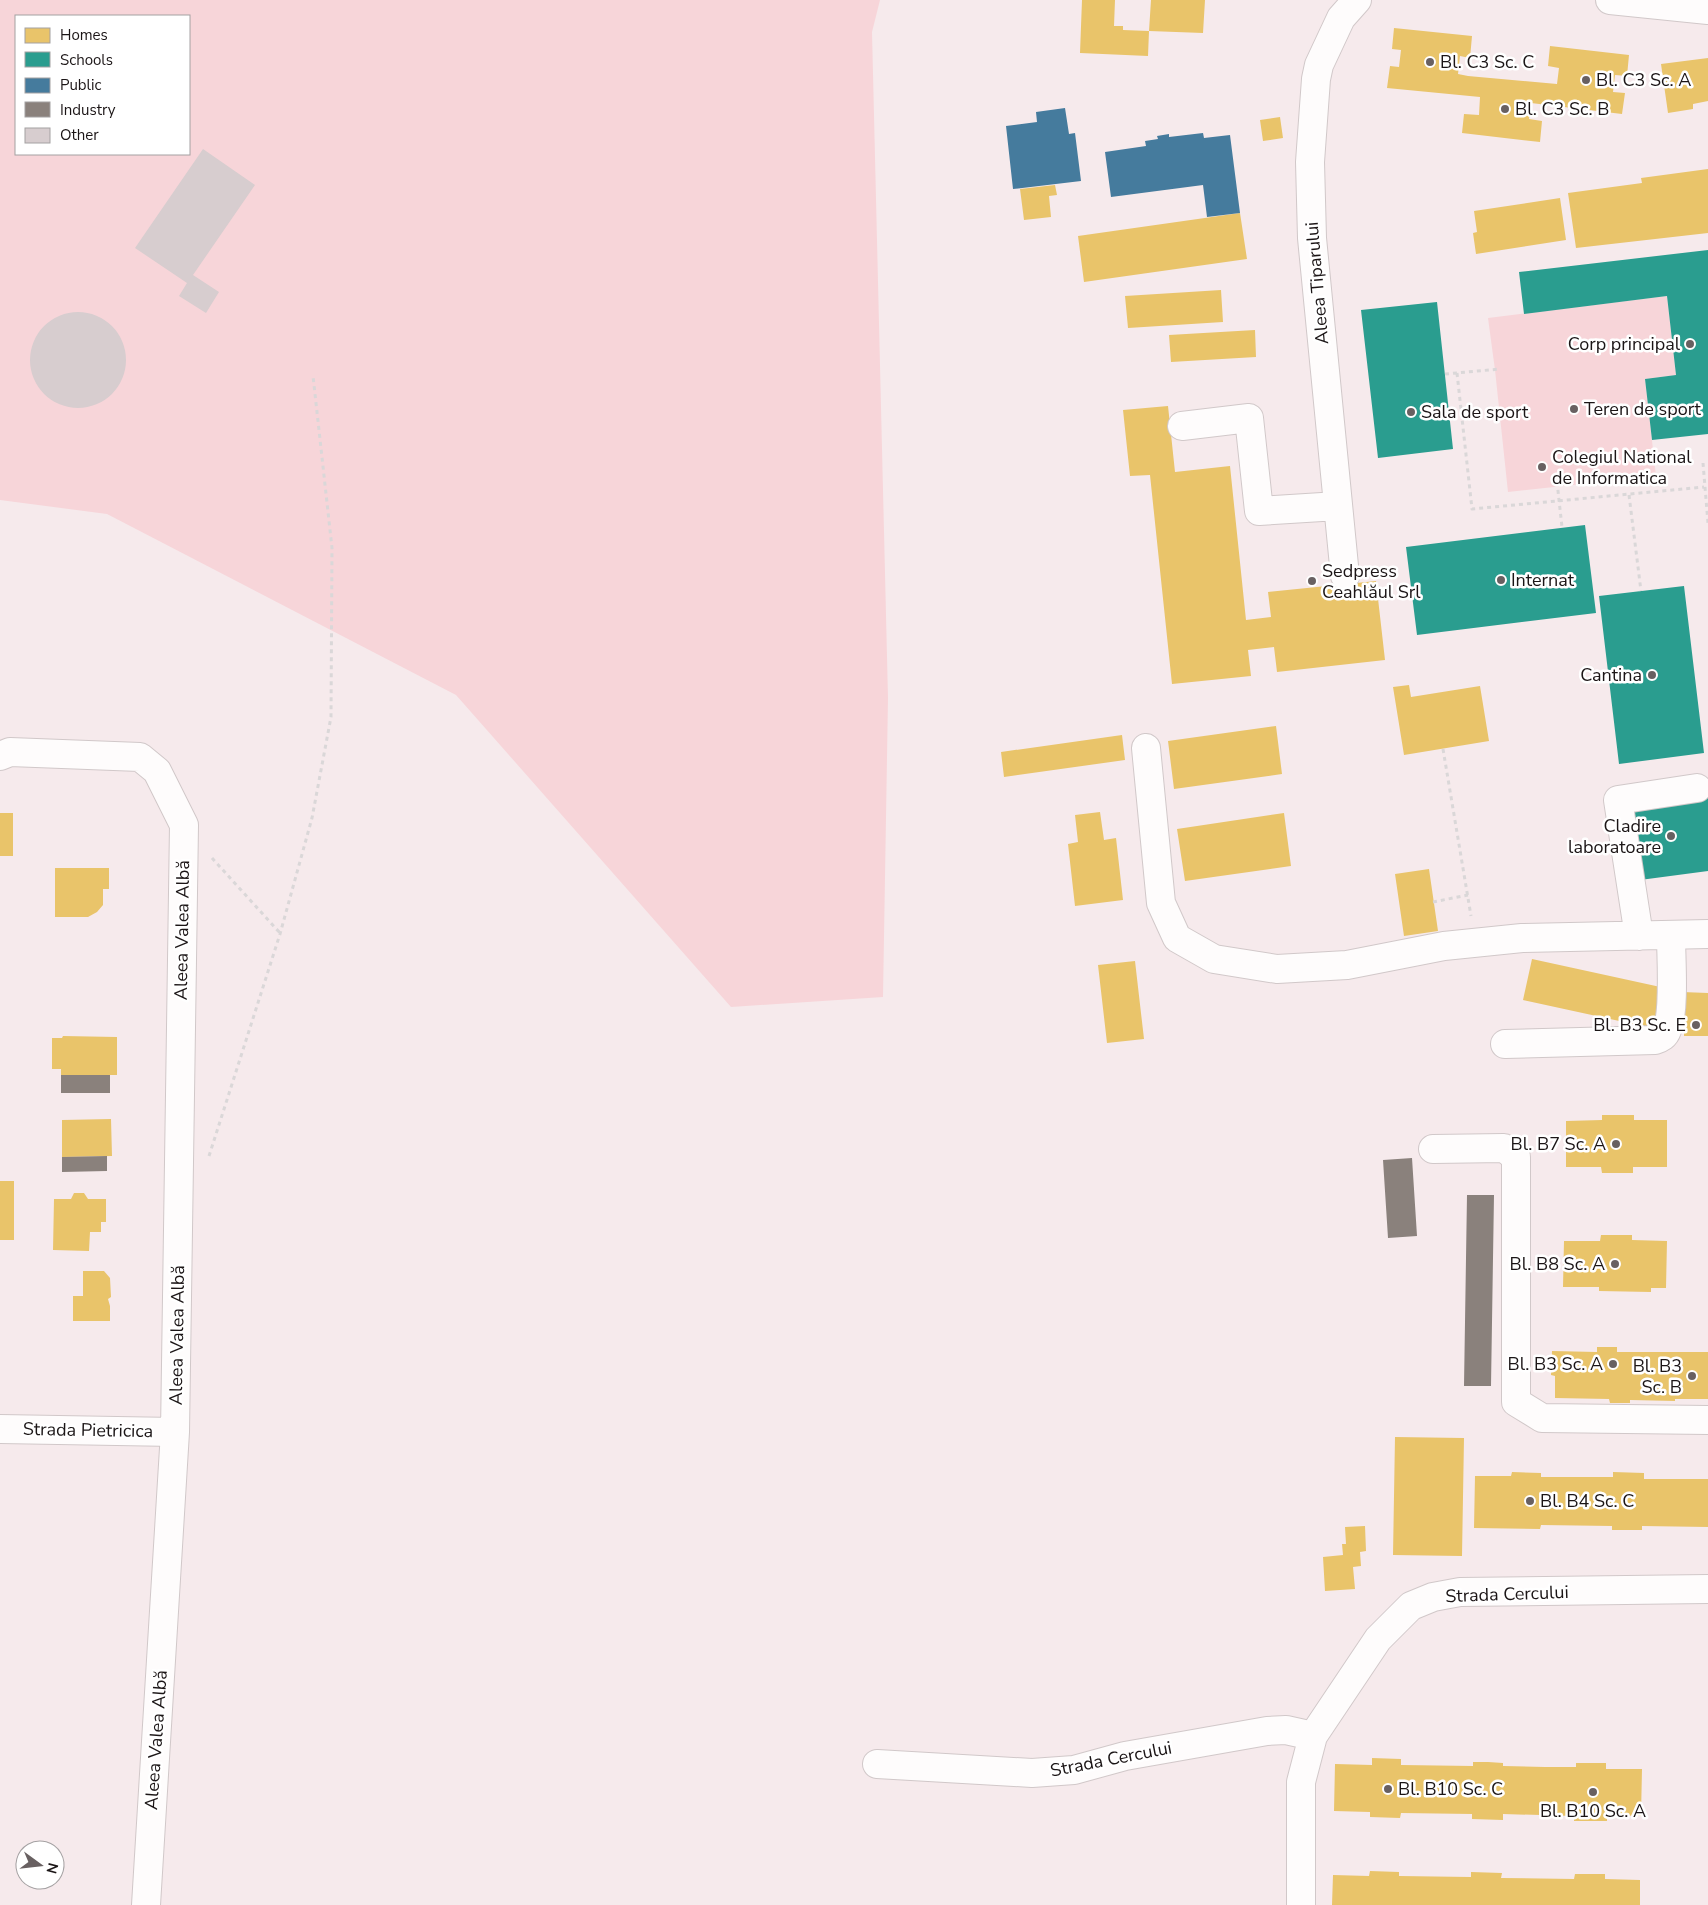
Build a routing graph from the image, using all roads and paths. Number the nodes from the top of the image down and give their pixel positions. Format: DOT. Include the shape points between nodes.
graph roads {
  1 [pos="1357,0"];
  2 [pos="1610,0"];
  3 [pos="1708,10"];
  4 [pos="1500,369"];
  5 [pos="1445,374"];
  6 [pos="1457,374"];
  7 [pos="313,376"];
  8 [pos="1182,426"];
  9 [pos="1703,463"];
  10 [pos="1557,482"];
  11 [pos="1704,487"];
  12 [pos="1629,495"];
  13 [pos="1559,502"];
  14 [pos="1338,506"];
  15 [pos="1708,523"];
  16 [pos="1562,527"];
  17 [pos="1345,576"];
  18 [pos="1641,591"];
  19 [pos="1146,748"];
  20 [pos="1444,749"];
  21 [pos="0,756"];
  22 [pos="1697,788"];
  23 [pos="184,825"];
  24 [pos="1468,895"];
  25 [pos="1434,902"];
  26 [pos="280,934"];
  27 [pos="1708,934"];
  28 [pos="1671,935"];
  29 [pos="1639,936"];
  30 [pos="1476,943"];
  31 [pos="1505,1044"];
  32 [pos="1434,1149"];
  33 [pos="208,1160"];
  34 [pos="1708,1420"];
  35 [pos="0,1428"];
  36 [pos="175,1432"];
  37 [pos="1708,1589"];
  38 [pos="1313,1736"];
  39 [pos="877,1764"];
  40 [pos="146,1905"];
  41 [pos="1301,1905"];
  1 -- 14 [label="street, Aleea Tiparului" via="1341,18 1319,65 1310,162 1312,238"];
  2 -- 3 [label="street"];
  4 -- 6 [label="path"];
  5 -- 6 [label="path"];
  6 -- 13 [label="path" via="1472,510"];
  7 -- 26 [label="path" via="332,548 331,717 312,818"];
  8 -- 14 [label="street" via="1249,418 1259,511"];
  9 -- 11 [label="path"];
  10 -- 13 [label="path"];
  11 -- 12 [label="path"];
  11 -- 15 [label="path"];
  12 -- 13 [label="path"];
  12 -- 18 [label="path"];
  13 -- 16 [label="path"];
  14 -- 17 [label="street, Aleea Tiparului"];
  19 -- 30 [label="street" via="1161,903 1177,938 1214,959 1277,969 1348,965"];
  20 -- 24 [label="path"];
  21 -- 23 [label="street, Aleea Valea Albă" via="10,752 140,757 157,771"];
  22 -- 29 [label="street" via="1618,800"];
  23 -- 26 [label="path"];
  23 -- 36 [label="street, Aleea Valea Albă"];
  24 -- 25 [label="path"];
  24 -- 30 [label="path"];
  26 -- 33 [label="path"];
  27 -- 28 [label="street"];
  28 -- 29 [label="street"];
  28 -- 31 [label="street" via="1671,1012 1662,1037 1655,1040"];
  29 -- 30 [label="street" via="1522,938"];
  32 -- 34 [label="street" via="1504,1148 1516,1158 1516,1402 1542,1418"];
  35 -- 36 [label="street, Strada Pietricica"];
  36 -- 40 [label="street, Aleea Valea Albă"];
  37 -- 38 [label="street, Strada Cercului" via="1460,1592 1434,1597 1411,1606 1378,1640"];
  38 -- 39 [label="street, Strada Cercului" via="1286,1730 1268,1731 1125,1756 1074,1770 1032,1773"];
  38 -- 41 [label="street, Strada Cercului" via="1301,1782"];
}
